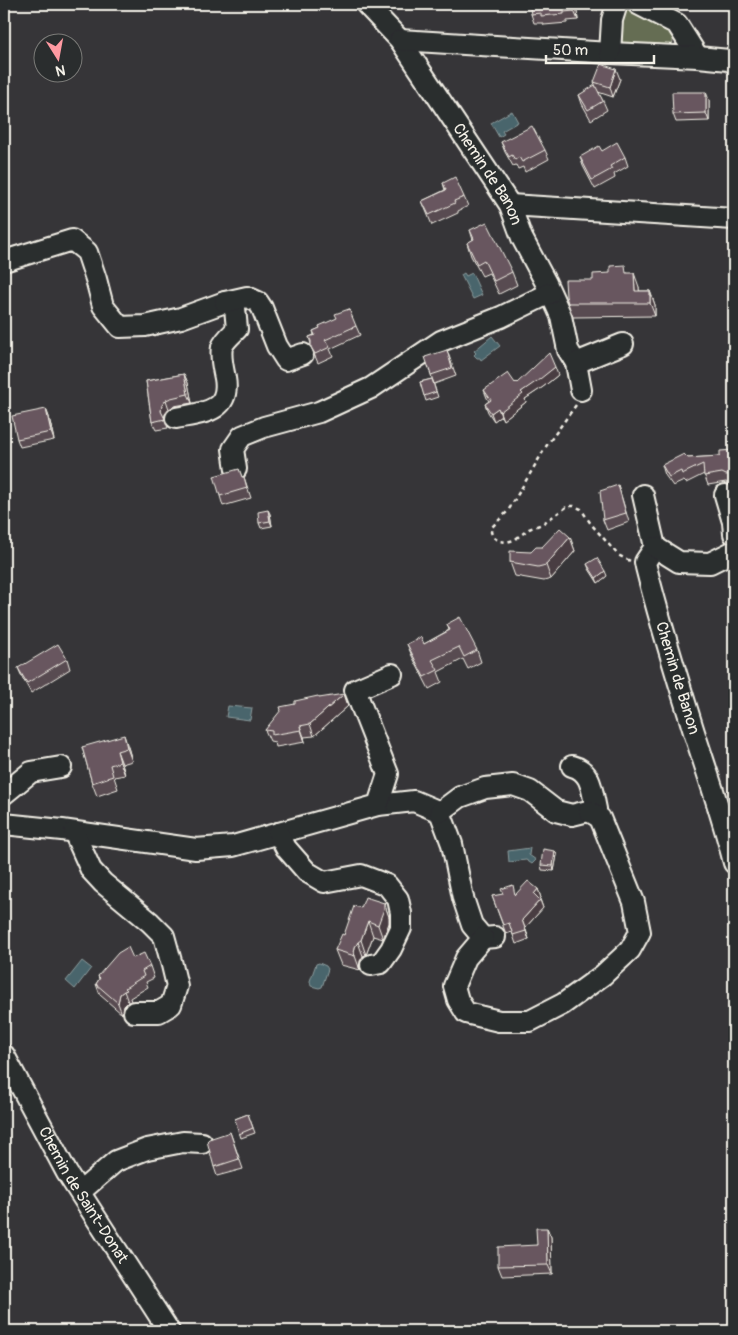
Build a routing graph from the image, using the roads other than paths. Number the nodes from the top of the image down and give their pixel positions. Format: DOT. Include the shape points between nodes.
graph roads {
  1 [pos="366,4"];
  2 [pos="617,4"];
  3 [pos="638,4"];
  4 [pos="400,40"];
  5 [pos="610,53"];
  6 [pos="698,57"];
  7 [pos="734,63"];
  8 [pos="510,205"];
  9 [pos="734,219"];
  10 [pos="4,261"];
  11 [pos="550,293"];
  12 [pos="225,302"];
  13 [pos="623,344"];
  14 [pos="303,354"];
  15 [pos="576,363"];
  16 [pos="581,390"];
  17 [pos="176,418"];
  18 [pos="236,469"];
  19 [pos="643,495"];
  20 [pos="724,495"];
  21 [pos="734,534"];
  22 [pos="655,547"];
  23 [pos="734,551"];
  24 [pos="392,674"];
  25 [pos="572,766"];
  26 [pos="61,767"];
  27 [pos="4,794"];
  28 [pos="378,805"];
  29 [pos="589,811"];
  30 [pos="440,812"];
  31 [pos="4,824"];
  32 [pos="74,832"];
  33 [pos="278,833"];
  34 [pos="734,863"];
  35 [pos="371,965"];
  36 [pos="134,1012"];
  37 [pos="4,1055"];
  38 [pos="202,1143"];
  39 [pos="80,1192"];
  40 [pos="169,1331"];
  1 -- 4 [label="street, Chemin de Banon"];
  2 -- 5 [label="street" via="612,20"];
  3 -- 6 [label="street" via="677,24"];
  4 -- 5 [label="street"];
  4 -- 8 [label="street, Chemin de Banon"];
  5 -- 6 [label="street"];
  6 -- 7 [label="street"];
  8 -- 9 [label="street"];
  8 -- 11 [label="street, Chemin de Banon" via="522,238"];
  10 -- 12 [label="street" via="72,240 86,252 103,306 120,327 145,326 181,318"];
  11 -- 15 [label="street, Chemin de Banon" via="561,316 568,350"];
  11 -- 18 [label="street" via="441,341 371,388 319,412 242,436 233,449"];
  12 -- 14 [label="street" via="247,297 258,302 286,360"];
  12 -- 17 [label="street" via="235,308 237,329 223,345 221,361 227,392 222,403 204,412"];
  13 -- 15 [label="street"];
  15 -- 16 [label="street, Chemin de Banon"];
  19 -- 22 [label="street"];
  20 -- 21 [label="street"];
  22 -- 23 [label="street" via="679,562 710,563"];
  22 -- 34 [label="street, Chemin de Banon" via="645,562 646,568"];
  24 -- 28 [label="street" via="355,690 388,774"];
  25 -- 29 [label="street" via="588,776 596,809"];
  26 -- 27 [label="street" via="31,772"];
  28 -- 30 [label="street" via="414,801"];
  28 -- 33 [label="street"];
  29 -- 30 [label="street" via="572,815 556,811 530,791 513,785 485,788 460,797"];
  29 -- 30 [label="street" via="600,818 634,902 640,932 630,950 603,975 563,1004 530,1021 499,1022 466,1013 454,986 466,958 490,937 472,925 452,844"];
  31 -- 32 [label="street"];
  32 -- 33 [label="street" via="196,849 233,846"];
  32 -- 36 [label="street" via="91,870 164,936 177,986 171,1004 159,1012"];
  33 -- 35 [label="street" via="286,848 307,872 324,882 360,875 387,885 398,899 401,928 392,949 381,963"];
  37 -- 39 [label="street, Chemin de Saint-Donat"];
  38 -- 39 [label="street" via="183,1142 147,1148 116,1161"];
  39 -- 40 [label="street, Chemin de Saint-Donat"];
}
